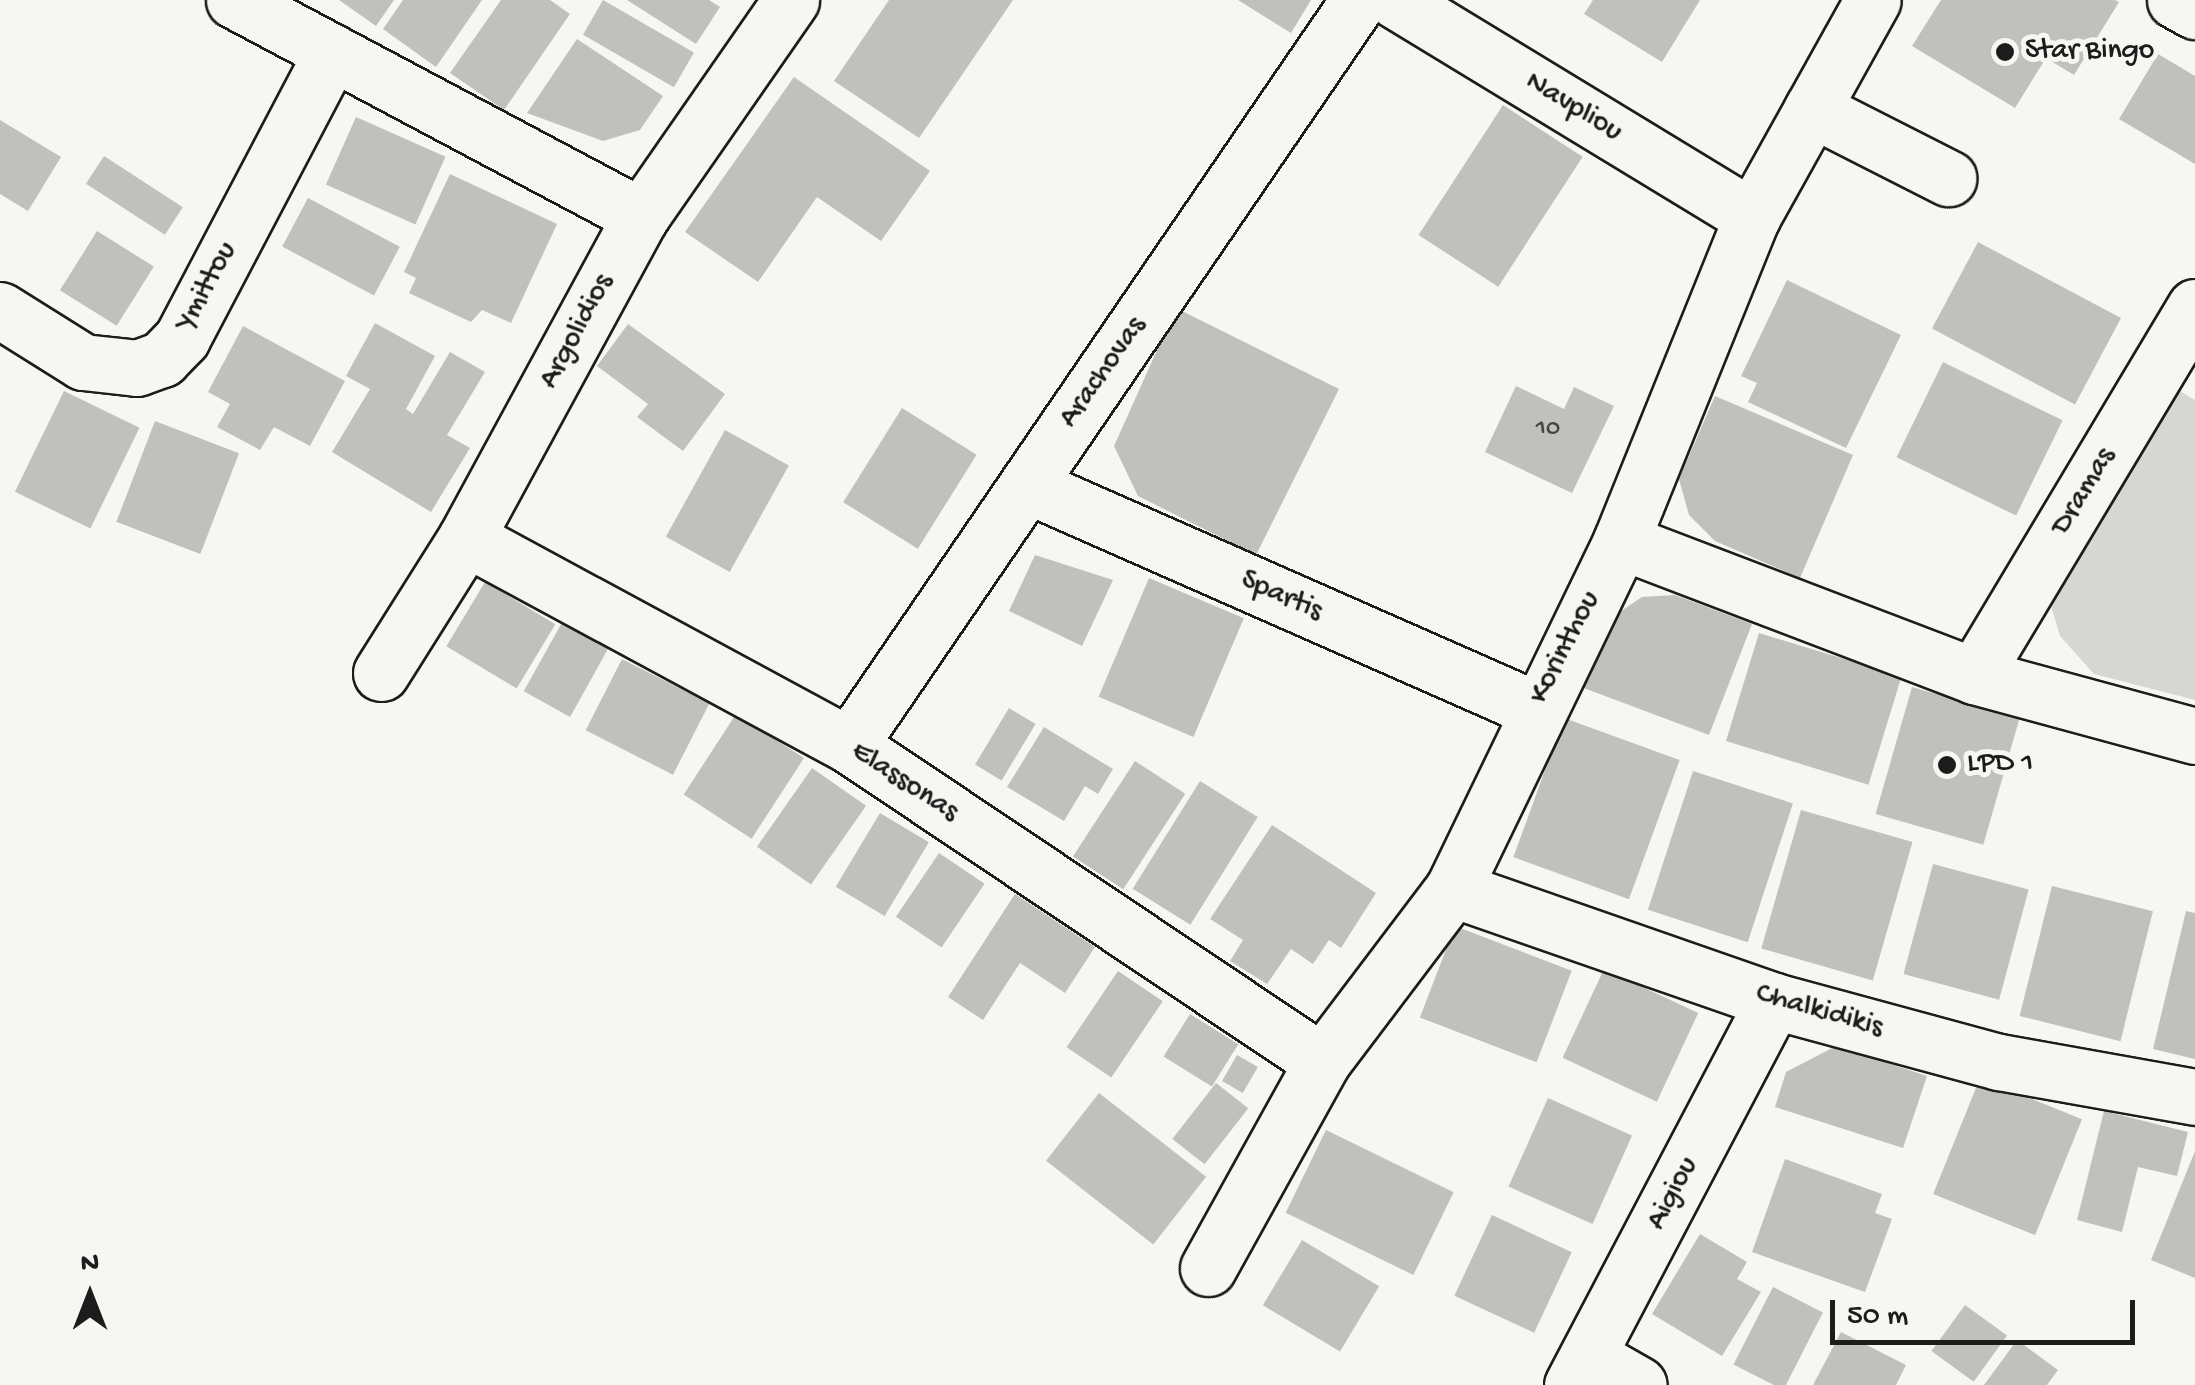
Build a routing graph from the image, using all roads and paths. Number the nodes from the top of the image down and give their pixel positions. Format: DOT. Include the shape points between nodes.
graph roads {
  1 [pos="234,0"];
  2 [pos="791,0"];
  3 [pos="1359,0"];
  4 [pos="1395,0"];
  5 [pos="1872,0"];
  6 [pos="2176,0"];
  7 [pos="2195,11"];
  8 [pos="332,52"];
  9 [pos="1812,109"];
  10 [pos="1948,178"];
  11 [pos="640,216"];
  12 [pos="1752,217"];
  13 [pos="2195,307"];
  14 [pos="0,310"];
  15 [pos="1027,485"];
  16 [pos="466,538"];
  17 [pos="1621,541"];
  18 [pos="381,673"];
  19 [pos="1974,676"];
  20 [pos="1535,709"];
  21 [pos="2195,736"];
  22 [pos="848,745"];
  23 [pos="1454,889"];
  24 [pos="1774,1002"];
  25 [pos="1322,1062"];
  26 [pos="2195,1097"];
  27 [pos="1208,1268"];
  28 [pos="1581,1371"];
  29 [pos="1638,1385"];
  1 -- 8 [label="street"];
  2 -- 11 [label="street, Argolidios"];
  3 -- 15 [label="street, Arachovas"];
  4 -- 12 [label="street, Navpliou"];
  5 -- 9 [label="street, Korinthou"];
  6 -- 7 [label="street"];
  8 -- 11 [label="street"];
  8 -- 14 [label="street, Ymittou" via="182,338 162,359 137,368 83,362"];
  9 -- 10 [label="street"];
  9 -- 12 [label="street, Korinthou"];
  11 -- 16 [label="street, Argolidios"];
  12 -- 17 [label="street, Korinthou"];
  13 -- 19 [label="street, Dramas"];
  15 -- 20 [label="street, Spartis"];
  15 -- 22 [label="street, Arachovas"];
  16 -- 18 [label="street, Argolidios"];
  16 -- 22 [label="street, Elassonas"];
  17 -- 19 [label="street"];
  17 -- 20 [label="street, Korinthou"];
  19 -- 21 [label="street"];
  20 -- 23 [label="street, Korinthou"];
  22 -- 25 [label="street, Elassonas"];
  23 -- 24 [label="street, Chalkidikis"];
  23 -- 25 [label="street, Korinthou"];
  24 -- 26 [label="street, Chalkidikis" via="1999,1062"];
  24 -- 28 [label="street, Aigiou"];
  25 -- 27 [label="street, Korinthou"];
  28 -- 29 [label="street"];
}
